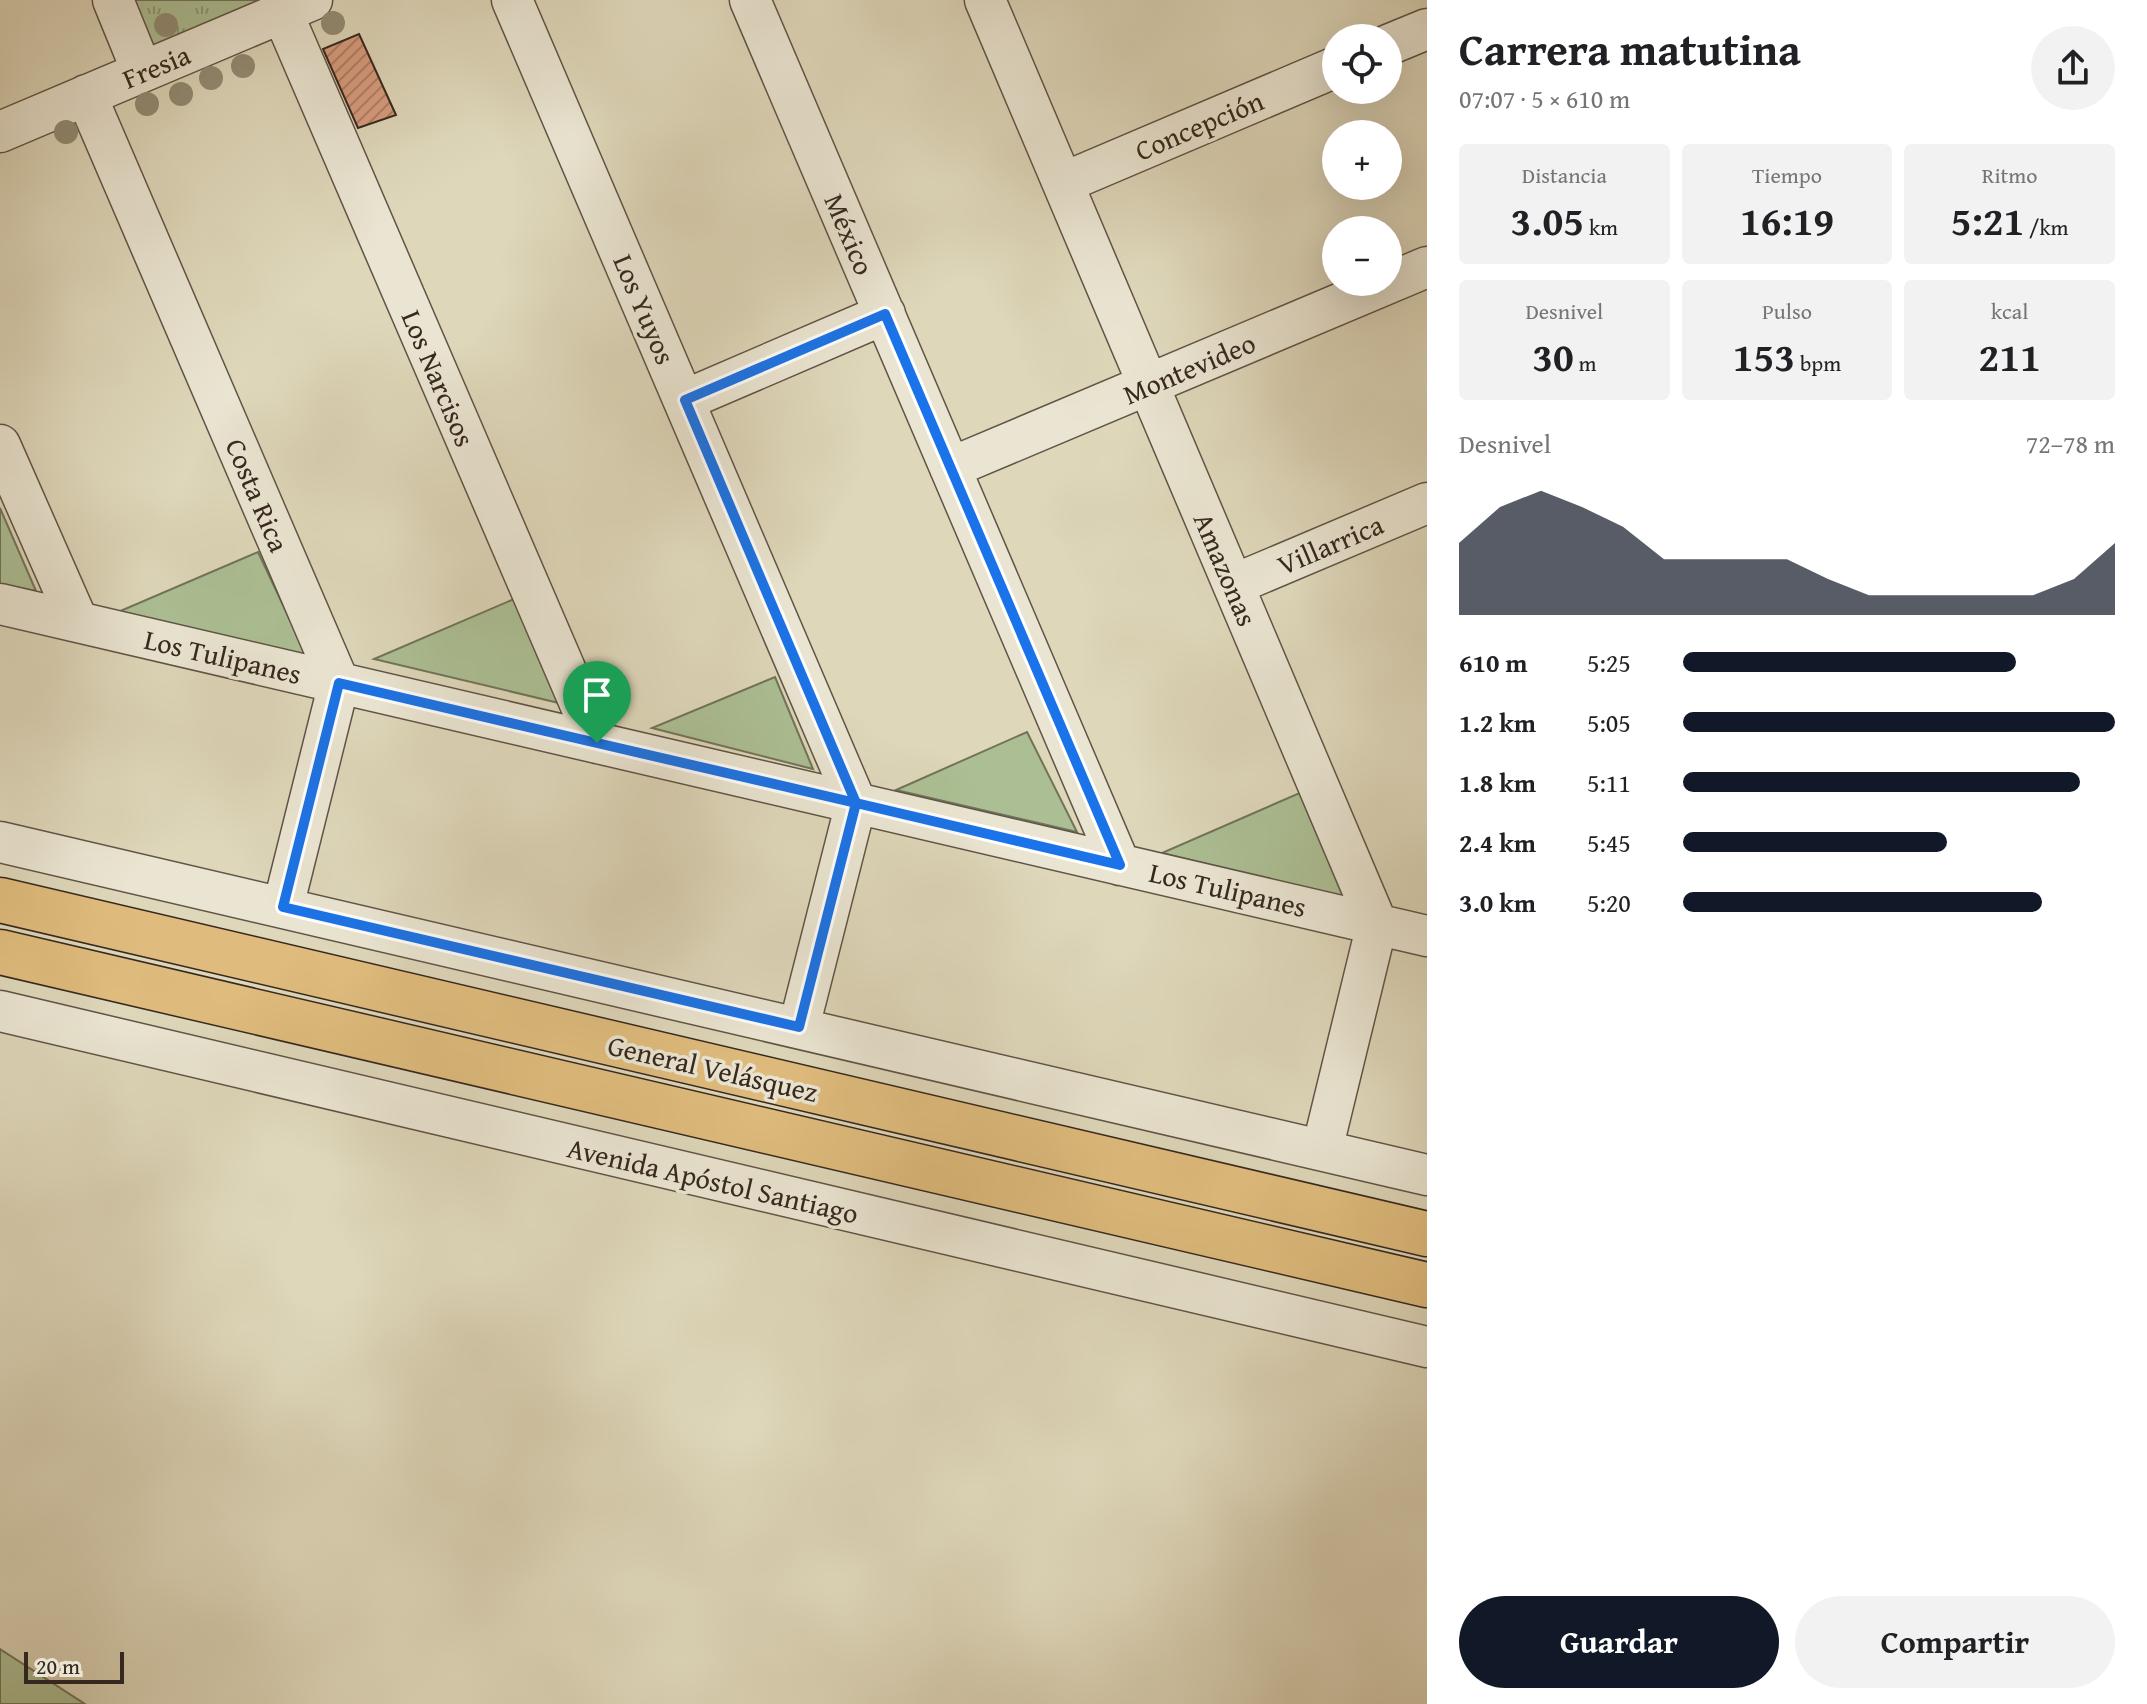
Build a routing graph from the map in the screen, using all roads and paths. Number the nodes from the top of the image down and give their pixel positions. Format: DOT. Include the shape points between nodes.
graph roads {
  1 [pos="113,0"];
  2 [pos="512,0"];
  3 [pos="750,0"];
  4 [pos="985,0"];
  5 [pos="297,6"];
  6 [pos="1427,29"];
  7 [pos="1402,39"];
  8 [pos="142,71"];
  9 [pos="1322,73"];
  10 [pos="86,95"];
  11 [pos="0,132"];
  12 [pos="1063,183"];
  13 [pos="1427,267"];
  14 [pos="885,314"];
  15 [pos="1148,385"];
  16 [pos="685,400"];
  17 [pos="0,445"];
  18 [pos="950,468"];
  19 [pos="1427,503"];
  20 [pos="1233,585"];
  21 [pos="0,604"];
  22 [pos="78,622"];
  23 [pos="339,683"];
  24 [pos="597,743"];
  25 [pos="856,803"];
  26 [pos="0,842"];
  27 [pos="1120,865"];
  28 [pos="0,900"];
  29 [pos="283,907"];
  30 [pos="1377,924"];
  31 [pos="1427,936"];
  32 [pos="0,952"];
  33 [pos="0,1011"];
  34 [pos="799,1027"];
  35 [pos="1322,1150"];
  36 [pos="1427,1175"];
  37 [pos="1427,1234"];
  38 [pos="1427,1285"];
  39 [pos="1427,1347"];
  1 -- 8 [label="street"];
  2 -- 16 [label="street, Los Yuyos"];
  3 -- 14 [label="street, México"];
  4 -- 12 [label="street, Amazonas"];
  5 -- 8 [label="street, Fresia"];
  5 -- 24 [label="street, Los Narcisos"];
  6 -- 7 [label="street"];
  8 -- 10 [label="street, Fresia"];
  9 -- 12 [label="street, Concepción"];
  10 -- 11 [label="street, Fresia"];
  10 -- 23 [label="street, Costa Rica"];
  12 -- 15 [label="street, Amazonas"];
  13 -- 15 [label="street, Montevideo"];
  14 -- 16 [label="street"];
  14 -- 18 [label="street, México"];
  15 -- 18 [label="street, Montevideo"];
  15 -- 20 [label="street, Amazonas"];
  16 -- 25 [label="street, Los Yuyos"];
  17 -- 22 [label="street"];
  18 -- 27 [label="street, México"];
  19 -- 20 [label="street, Villarrica"];
  20 -- 30 [label="street, Amazonas"];
  21 -- 22 [label="street, Los Tulipanes"];
  22 -- 23 [label="street, Los Tulipanes"];
  23 -- 24 [label="street, Los Tulipanes"];
  23 -- 29 [label="street"];
  24 -- 25 [label="street, Los Tulipanes"];
  25 -- 27 [label="street, Los Tulipanes"];
  25 -- 34 [label="street"];
  26 -- 29 [label="street"];
  27 -- 30 [label="street, Los Tulipanes"];
  28 -- 37 [label="highway, General Velásquez"];
  29 -- 34 [label="street"];
  30 -- 31 [label="street, Los Tulipanes"];
  30 -- 35 [label="street"];
  32 -- 38 [label="highway, General Velásquez"];
  33 -- 39 [label="street, Avenida Apóstol Santiago"];
  34 -- 35 [label="street"];
  35 -- 36 [label="street"];
}
